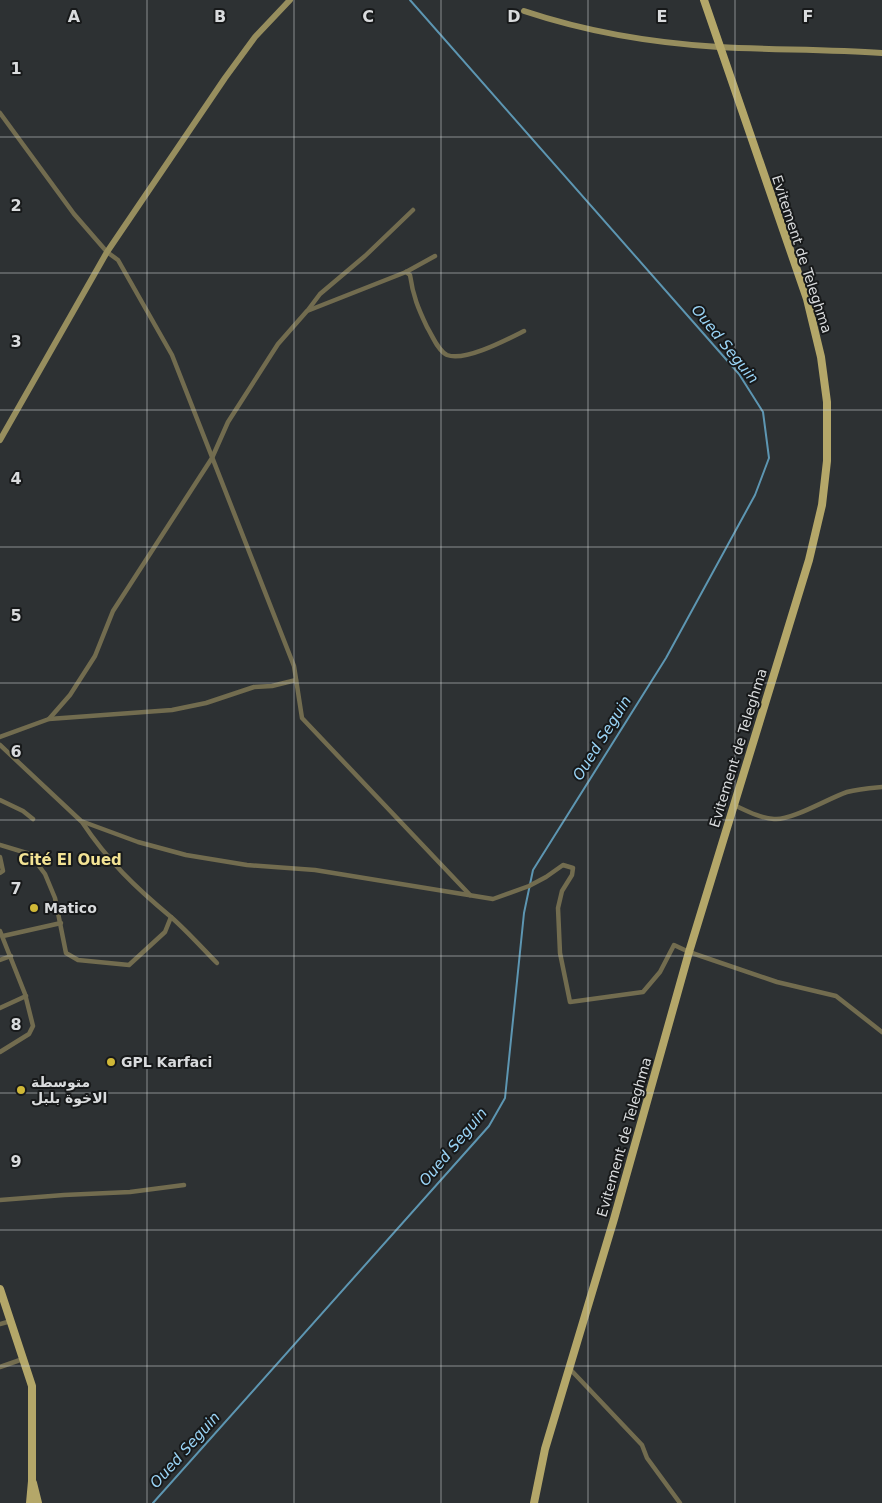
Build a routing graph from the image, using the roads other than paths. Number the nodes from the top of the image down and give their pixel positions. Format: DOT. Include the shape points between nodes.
graph roads {
  1 [pos="290,0"];
  2 [pos="704,0"];
  3 [pos="524,11"];
  4 [pos="719,47"];
  5 [pos="882,53"];
  6 [pos="0,113"];
  7 [pos="413,210"];
  8 [pos="107,252"];
  9 [pos="434,256"];
  10 [pos="406,272"];
  11 [pos="307,311"];
  12 [pos="524,332"];
  13 [pos="0,440"];
  14 [pos="212,458"];
  15 [pos="296,680"];
  16 [pos="48,719"];
  17 [pos="0,737"];
  18 [pos="0,745"];
  19 [pos="882,787"];
  20 [pos="0,800"];
  21 [pos="734,806"];
  22 [pos="33,819"];
  23 [pos="81,821"];
  24 [pos="0,845"];
  25 [pos="0,857"];
  26 [pos="0,872"];
  27 [pos="470,896"];
  28 [pos="171,917"];
  29 [pos="61,923"];
  30 [pos="0,930"];
  31 [pos="3,936"];
  32 [pos="689,952"];
  33 [pos="10,956"];
  34 [pos="0,960"];
  35 [pos="218,963"];
  36 [pos="26,996"];
  37 [pos="0,1008"];
  38 [pos="882,1032"];
  39 [pos="0,1052"];
  40 [pos="184,1184"];
  41 [pos="0,1200"];
  42 [pos="0,1289"];
  43 [pos="11,1321"];
  44 [pos="0,1324"];
  45 [pos="23,1360"];
  46 [pos="0,1367"];
  47 [pos="570,1368"];
  48 [pos="32,1481"];
  49 [pos="30,1503"];
  50 [pos="38,1503"];
  51 [pos="534,1503"];
  52 [pos="680,1503"];
  1 -- 8 [label="main road" via="225,78"];
  2 -- 4 [label="main road, Evitement de Teleghma"];
  3 -- 4 [label="main road" via="608,32 670,43"];
  4 -- 5 [label="main road"];
  4 -- 21 [label="main road, Evitement de Teleghma" via="807,299 821,357 827,402 827,461 822,505 809,560"];
  6 -- 8 [label="street" via="74,214"];
  7 -- 11 [label="street" via="320,294"];
  8 -- 13 [label="main road"];
  8 -- 14 [label="street" via="118,260 172,356"];
  9 -- 10 [label="street"];
  10 -- 11 [label="street"];
  10 -- 12 [label="street" via="410,275 420,314 446,355 486,350"];
  11 -- 14 [label="street" via="278,344 228,422"];
  14 -- 15 [label="street" via="290,657"];
  14 -- 16 [label="street" via="113,611 95,656 70,695"];
  15 -- 16 [label="street" via="254,687 206,704 172,710"];
  15 -- 27 [label="street" via="302,718"];
  16 -- 17 [label="street"];
  18 -- 23 [label="street"];
  19 -- 21 [label="street" via="850,791 776,820"];
  20 -- 22 [label="street"];
  21 -- 32 [label="main road, Evitement de Teleghma"];
  23 -- 27 [label="street" via="186,855 247,865 315,870"];
  23 -- 28 [label="street" via="130,883"];
  24 -- 29 [label="street" via="30,854 45,874"];
  25 -- 26 [label="street" via="3,871"];
  27 -- 32 [label="street" via="493,899 546,877 563,865 573,868 558,908 560,953 570,1002 643,992 660,972 674,945"];
  28 -- 29 [label="street" via="165,932 129,964 78,960 66,953"];
  28 -- 35 [label="street"];
  29 -- 31 [label="street"];
  30 -- 31 [label="street"];
  31 -- 33 [label="street"];
  32 -- 38 [label="street" via="777,982 836,996"];
  32 -- 47 [label="main road, Evitement de Teleghma"];
  33 -- 34 [label="street"];
  33 -- 36 [label="street"];
  36 -- 37 [label="street"];
  36 -- 39 [label="street" via="32,1031"];
  40 -- 41 [label="street" via="130,1192"];
  42 -- 43 [label="main road"];
  43 -- 44 [label="street"];
  43 -- 45 [label="main road"];
  45 -- 46 [label="street"];
  45 -- 48 [label="main road" via="32,1386"];
  47 -- 51 [label="main road, Evitement de Teleghma" via="545,1448"];
  47 -- 52 [label="street" via="642,1445 647,1458"];
  48 -- 49 [label="main road"];
  48 -- 50 [label="main road"];
}
